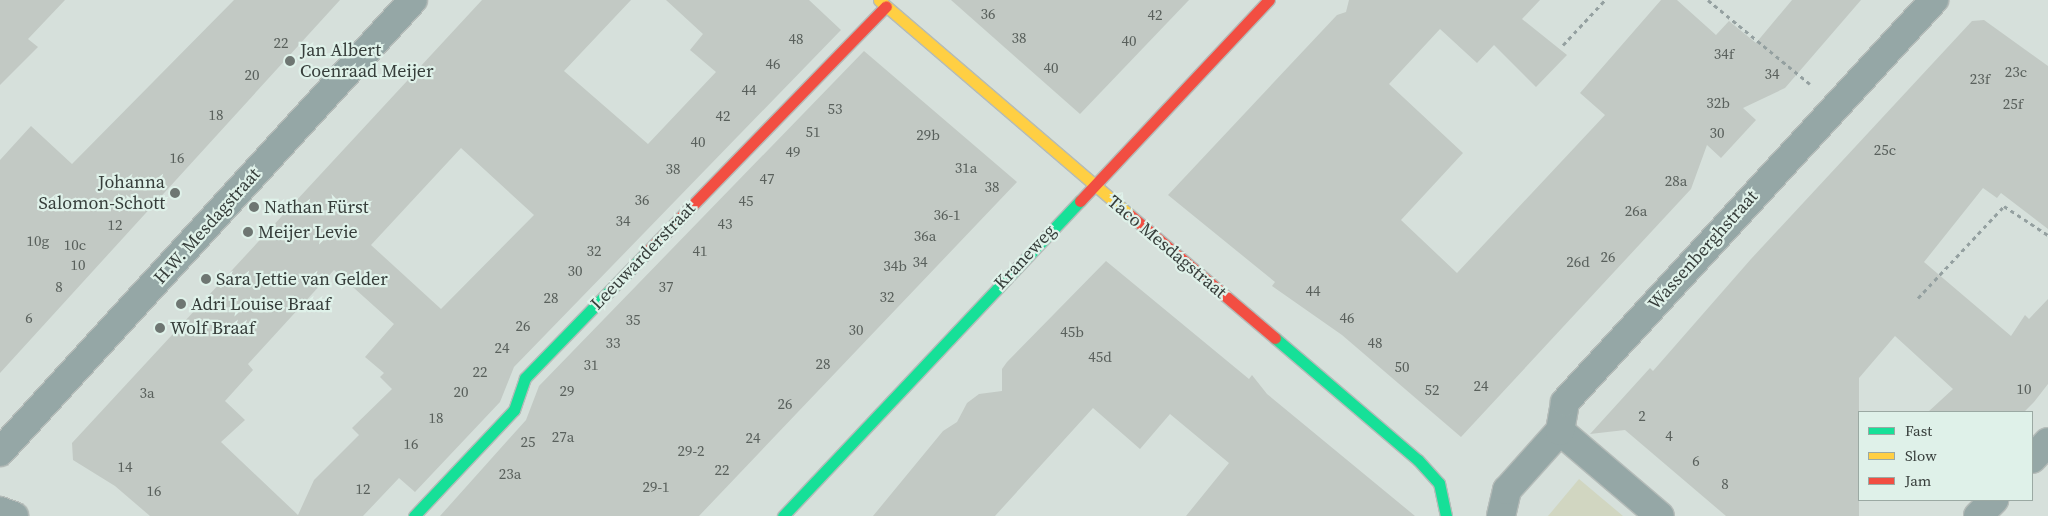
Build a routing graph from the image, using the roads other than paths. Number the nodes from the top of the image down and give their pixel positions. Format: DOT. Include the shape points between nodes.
graph roads {
  1 [pos="413,0"];
  2 [pos="1269,0"];
  3 [pos="1934,0"];
  4 [pos="883,3"];
  5 [pos="1093,184"];
  6 [pos="1560,431"];
  7 [pos="2048,442"];
  8 [pos="0,452"];
  9 [pos="2033,458"];
  10 [pos="1993,501"];
  11 [pos="0,511"];
  12 [pos="14,516"];
  13 [pos="414,516"];
  14 [pos="783,516"];
  15 [pos="1446,516"];
  16 [pos="1501,516"];
  17 [pos="1660,516"];
  18 [pos="1978,516"];
  1 -- 8 [label="street, H.W. Mesdagstraat"];
  2 -- 5 [label="street, Kraneweg"];
  3 -- 6 [label="street, Wassenberghstraat" via="1565,402"];
  4 -- 5 [label="street, Taco Mesdagstraat"];
  4 -- 13 [label="street, Leeuwarderstraat" via="525,378 514,410"];
  5 -- 14 [label="street, Kraneweg"];
  5 -- 15 [label="street, Taco Mesdagstraat" via="1418,460 1439,483 1446,502"];
  6 -- 16 [label="street" via="1507,490"];
  6 -- 17 [label="street"];
  7 -- 9 [label="street"];
  10 -- 18 [label="street"];
  11 -- 12 [label="street"];
}
